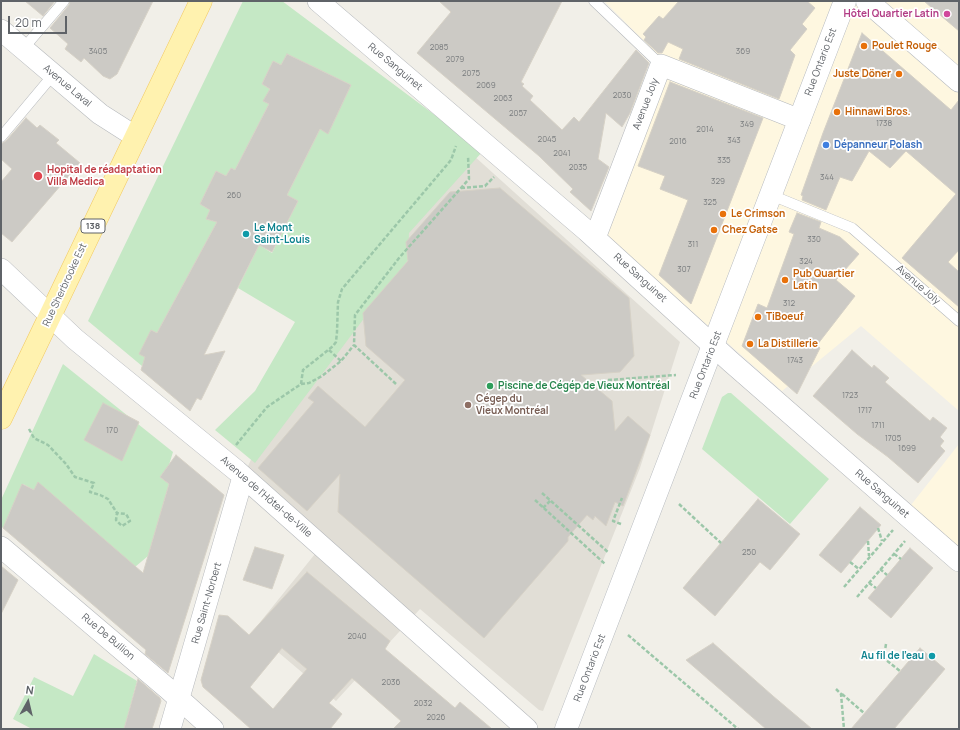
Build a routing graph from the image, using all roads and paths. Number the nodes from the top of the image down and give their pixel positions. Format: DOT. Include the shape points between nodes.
graph roads {
  1 [pos="64,1"];
  2 [pos="201,1"];
  3 [pos="318,1"];
  4 [pos="594,1"];
  5 [pos="845,1"];
  6 [pos="867,1"];
  7 [pos="1,30"];
  8 [pos="24,49"];
  9 [pos="661,65"];
  10 [pos="53,75"];
  11 [pos="959,81"];
  12 [pos="800,120"];
  13 [pos="1,136"];
  14 [pos="136,137"];
  15 [pos="459,140"];
  16 [pos="468,148"];
  17 [pos="497,173"];
  18 [pos="461,188"];
  19 [pos="771,195"];
  20 [pos="596,238"];
  21 [pos="1,269"];
  22 [pos="50,316"];
  23 [pos="959,321"];
  24 [pos="354,345"];
  25 [pos="714,346"];
  26 [pos="329,350"];
  27 [pos="341,361"];
  28 [pos="676,375"];
  29 [pos="596,381"];
  30 [pos="301,384"];
  31 [pos="396,384"];
  32 [pos="1,418"];
  33 [pos="29,429"];
  34 [pos="232,451"];
  35 [pos="243,476"];
  36 [pos="542,493"];
  37 [pos="622,498"];
  38 [pos="535,500"];
  39 [pos="551,500"];
  40 [pos="678,504"];
  41 [pos="543,508"];
  42 [pos="117,513"];
  43 [pos="621,524"];
  44 [pos="878,528"];
  45 [pos="893,529"];
  46 [pos="905,540"];
  47 [pos="868,541"];
  48 [pos="882,542"];
  49 [pos="721,543"];
  50 [pos="1,547"];
  51 [pos="610,553"];
  52 [pos="894,554"];
  53 [pos="869,556"];
  54 [pos="901,559"];
  55 [pos="959,561"];
  56 [pos="850,562"];
  57 [pos="605,564"];
  58 [pos="859,569"];
  59 [pos="880,569"];
  60 [pos="887,575"];
  61 [pos="869,583"];
  62 [pos="844,587"];
  63 [pos="876,588"];
  64 [pos="857,597"];
  65 [pos="628,635"];
  66 [pos="886,644"];
  67 [pos="900,671"];
  68 [pos="836,690"];
  69 [pos="841,694"];
  70 [pos="179,698"];
  71 [pos="864,713"];
  72 [pos="170,729"];
  73 [pos="212,729"];
  74 [pos="528,729"];
  75 [pos="566,729"];
  76 [pos="738,729"];
  77 [pos="844,729"];
  1 -- 8 [label="lane"];
  2 -- 14 [label="main road, Rue Sherbrooke Est / 138"];
  3 -- 20 [label="street, Rue Sanguinet"];
  4 -- 9 [label="lane"];
  5 -- 12 [label="main road, Rue Ontario Est"];
  6 -- 11 [label="main road"];
  7 -- 8 [label="street, Avenue Laval"];
  8 -- 10 [label="street, Avenue Laval"];
  9 -- 12 [label="street, Avenue Joly"];
  9 -- 20 [label="street, Avenue Joly"];
  10 -- 13 [label="lane"];
  10 -- 14 [label="street, Avenue Laval" via="100,114"];
  12 -- 19 [label="main road, Rue Ontario Est"];
  14 -- 22 [label="main road, Rue Sherbrooke Est / 138"];
  15 -- 26 [label="path" via="451,160 342,289 338,302 336,342"];
  16 -- 18 [label="path" via="469,179"];
  17 -- 18 [label="path" via="485,186"];
  18 -- 24 [label="path" via="399,258 356,315"];
  19 -- 23 [label="lane, Avenue Joly" via="852,228"];
  19 -- 25 [label="main road, Rue Ontario Est"];
  20 -- 25 [label="street, Rue Sanguinet"];
  21 -- 22 [label="street, Avenue de l'Hôtel-de-Ville"];
  22 -- 32 [label="main road, Rue Sherbrooke Est / 138"];
  22 -- 35 [label="street, Avenue de l'Hôtel-de-Ville"];
  24 -- 27 [label="path"];
  24 -- 31 [label="path"];
  25 -- 55 [label="street, Rue Sanguinet"];
  25 -- 75 [label="main road, Rue Ontario Est"];
  26 -- 27 [label="path"];
  26 -- 30 [label="path" via="303,370"];
  27 -- 30 [label="path" via="322,376"];
  28 -- 29 [label="path"];
  30 -- 34 [label="path" via="267,407"];
  33 -- 42 [label="path" via="34,438 48,445 75,477 94,483 90,492 108,499"];
  35 -- 70 [label="street, Rue Saint-Norbert"];
  35 -- 74 [label="street, Avenue de l'Hôtel-de-Ville"];
  36 -- 39 [label="path"];
  37 -- 43 [label="path" via="613,521"];
  38 -- 41 [label="path"];
  39 -- 41 [label="path"];
  39 -- 51 [label="path"];
  40 -- 49 [label="path"];
  41 -- 57 [label="path"];
  42 -- 42 [label="path" via="116,520 122,526 130,521 126,514"];
  44 -- 48 [label="path"];
  45 -- 48 [label="path"];
  46 -- 52 [label="path"];
  47 -- 53 [label="path"];
  48 -- 53 [label="path"];
  50 -- 70 [label="street, Rue De Bullion"];
  52 -- 54 [label="path"];
  52 -- 59 [label="path"];
  53 -- 58 [label="path"];
  56 -- 58 [label="path"];
  58 -- 62 [label="path"];
  59 -- 60 [label="path"];
  59 -- 61 [label="path"];
  61 -- 63 [label="path"];
  61 -- 64 [label="path"];
  65 -- 76 [label="path"];
  66 -- 67 [label="path" via="886,660"];
  68 -- 69 [label="path"];
  69 -- 71 [label="path"];
  69 -- 77 [label="path"];
  70 -- 72 [label="street, Rue Saint-Norbert"];
  70 -- 73 [label="street, Rue De Bullion"];
}
